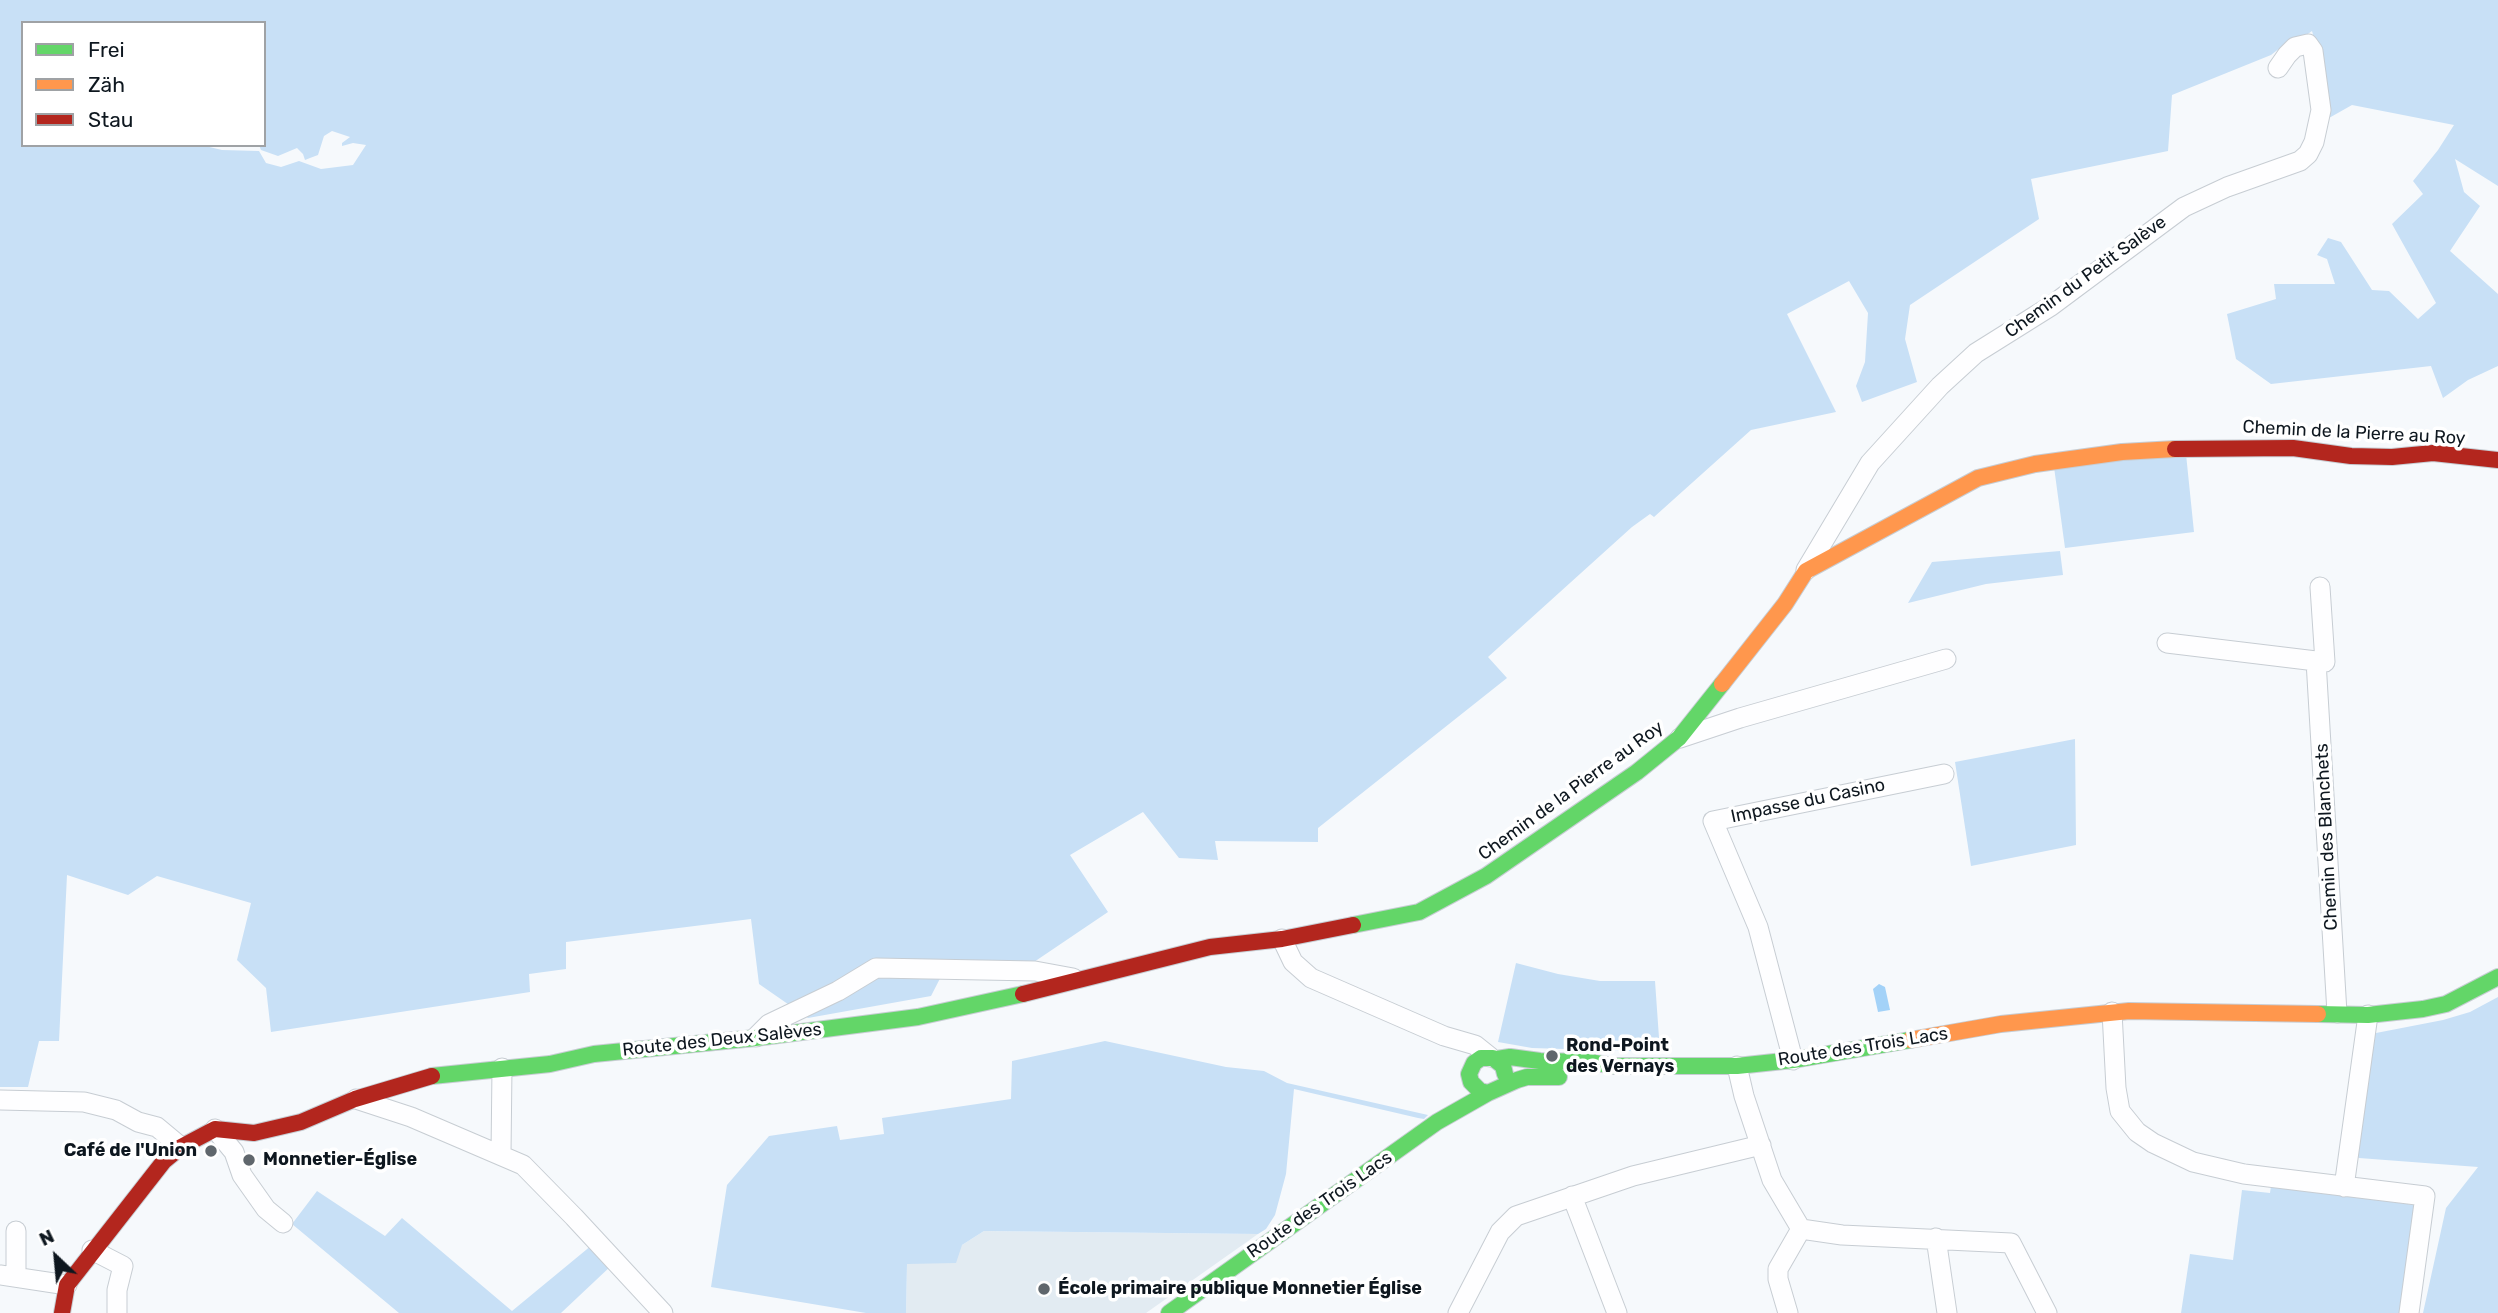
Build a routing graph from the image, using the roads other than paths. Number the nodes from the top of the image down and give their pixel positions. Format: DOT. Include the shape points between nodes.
graph roads {
  1 [pos="2278,68"];
  2 [pos="2498,460"];
  3 [pos="1806,570"];
  4 [pos="2320,587"];
  5 [pos="2167,643"];
  6 [pos="1946,659"];
  7 [pos="2316,661"];
  8 [pos="1679,738"];
  9 [pos="1944,774"];
  10 [pos="1282,939"];
  11 [pos="2498,977"];
  12 [pos="1078,979"];
  13 [pos="2112,1012"];
  14 [pos="2337,1013"];
  15 [pos="2368,1015"];
  16 [pos="1444,1036"];
  17 [pos="755,1038"];
  18 [pos="1493,1058"];
  19 [pos="1793,1060"];
  20 [pos="1613,1066"];
  21 [pos="1737,1066"];
  22 [pos="502,1068"];
  23 [pos="1470,1074"];
  24 [pos="1494,1090"];
  25 [pos="355,1099"];
  26 [pos="0,1100"];
  27 [pos="1437,1122"];
  28 [pos="215,1129"];
  29 [pos="1761,1145"];
  30 [pos="181,1147"];
  31 [pos="501,1154"];
  32 [pos="2344,1187"];
  33 [pos="1572,1196"];
  34 [pos="283,1223"];
  35 [pos="1801,1229"];
  36 [pos="16,1231"];
  37 [pos="1936,1238"];
  38 [pos="92,1250"];
  39 [pos="8,1276"];
  40 [pos="67,1285"];
  41 [pos="62,1313"];
  42 [pos="117,1313"];
  43 [pos="663,1313"];
  44 [pos="1168,1313"];
  45 [pos="1458,1313"];
  46 [pos="1617,1313"];
  47 [pos="1788,1313"];
  48 [pos="1947,1313"];
  49 [pos="2047,1313"];
  50 [pos="2409,1313"];
  1 -- 3 [label="street, Chemin du Petit Salève" via="2295,47 2308,44 2314,51 2321,110 2308,154 2301,161 2184,207 2051,306 1976,353 1870,463"];
  2 -- 3 [label="street, Chemin de la Pierre au Roy" via="2433,453 2392,457 2293,448 2203,447 2035,464 1962,485"];
  3 -- 8 [label="street, Chemin de la Pierre au Roy" via="1785,604"];
  4 -- 7 [label="street, Chemin des Blanchets" via="2325,662"];
  5 -- 7 [label="street"];
  6 -- 8 [label="street"];
  7 -- 14 [label="street, Chemin des Blanchets"];
  8 -- 10 [label="street, Chemin de la Pierre au Roy" via="1637,772 1450,897 1401,917"];
  9 -- 19 [label="street, Impasse du Casino" via="1713,821 1751,907"];
  10 -- 12 [label="street, Route des Deux Salèves" via="1210,947"];
  10 -- 16 [label="street" via="1293,962 1311,978"];
  11 -- 15 [label="street, Route des Trois Lacs" via="2446,1004"];
  12 -- 17 [label="street, Route des Deux Salèves" via="918,1017"];
  12 -- 17 [label="street" via="1035,971 876,968 769,1024"];
  13 -- 14 [label="street, Route des Trois Lacs"];
  13 -- 19 [label="street, Route des Trois Lacs" via="2001,1024"];
  13 -- 32 [label="street" via="2118,1104 2129,1125 2175,1155 2210,1167"];
  14 -- 15 [label="street, Route des Trois Lacs"];
  15 -- 32 [label="street"];
  16 -- 18 [label="street" via="1475,1045"];
  16 -- 23 [label="street"];
  17 -- 22 [label="street, Route des Deux Salèves"];
  18 -- 20 [label="street, Route des Trois Lacs"];
  18 -- 23 [label="street" via="1477,1060"];
  18 -- 24 [label="street" via="1505,1070 1505,1079"];
  19 -- 21 [label="street, Route des Trois Lacs"];
  20 -- 21 [label="street, Route des Trois Lacs"];
  20 -- 24 [label="street, Route des Trois Lacs" via="1554,1078 1527,1077"];
  21 -- 29 [label="street"];
  22 -- 25 [label="street, Route des Deux Salèves" via="439,1074"];
  22 -- 31 [label="street"];
  23 -- 24 [label="street" via="1476,1089"];
  23 -- 27 [label="street, Route des Trois Lacs" via="1456,1101"];
  24 -- 27 [label="street, Route des Trois Lacs"];
  25 -- 28 [label="street, Route des Deux Salèves" via="301,1122 254,1133"];
  25 -- 31 [label="street"];
  26 -- 30 [label="street" via="84,1102 116,1110 157,1127"];
  27 -- 44 [label="street, Route des Trois Lacs"];
  28 -- 30 [label="street"];
  28 -- 34 [label="street" via="234,1152 242,1175 266,1209"];
  29 -- 33 [label="street"];
  29 -- 35 [label="street" via="1772,1180"];
  30 -- 38 [label="street" via="164,1161"];
  31 -- 43 [label="street" via="523,1165"];
  32 -- 50 [label="street" via="2425,1196"];
  33 -- 45 [label="street" via="1526,1212 1504,1226"];
  33 -- 46 [label="street"];
  35 -- 37 [label="street" via="1842,1236"];
  35 -- 47 [label="street" via="1778,1269"];
  36 -- 39 [label="street"];
  37 -- 48 [label="street"];
  37 -- 49 [label="street" via="2011,1243"];
  38 -- 40 [label="street"];
  38 -- 42 [label="street" via="123,1266"];
  39 -- 40 [label="street"];
  40 -- 41 [label="street"];
}
